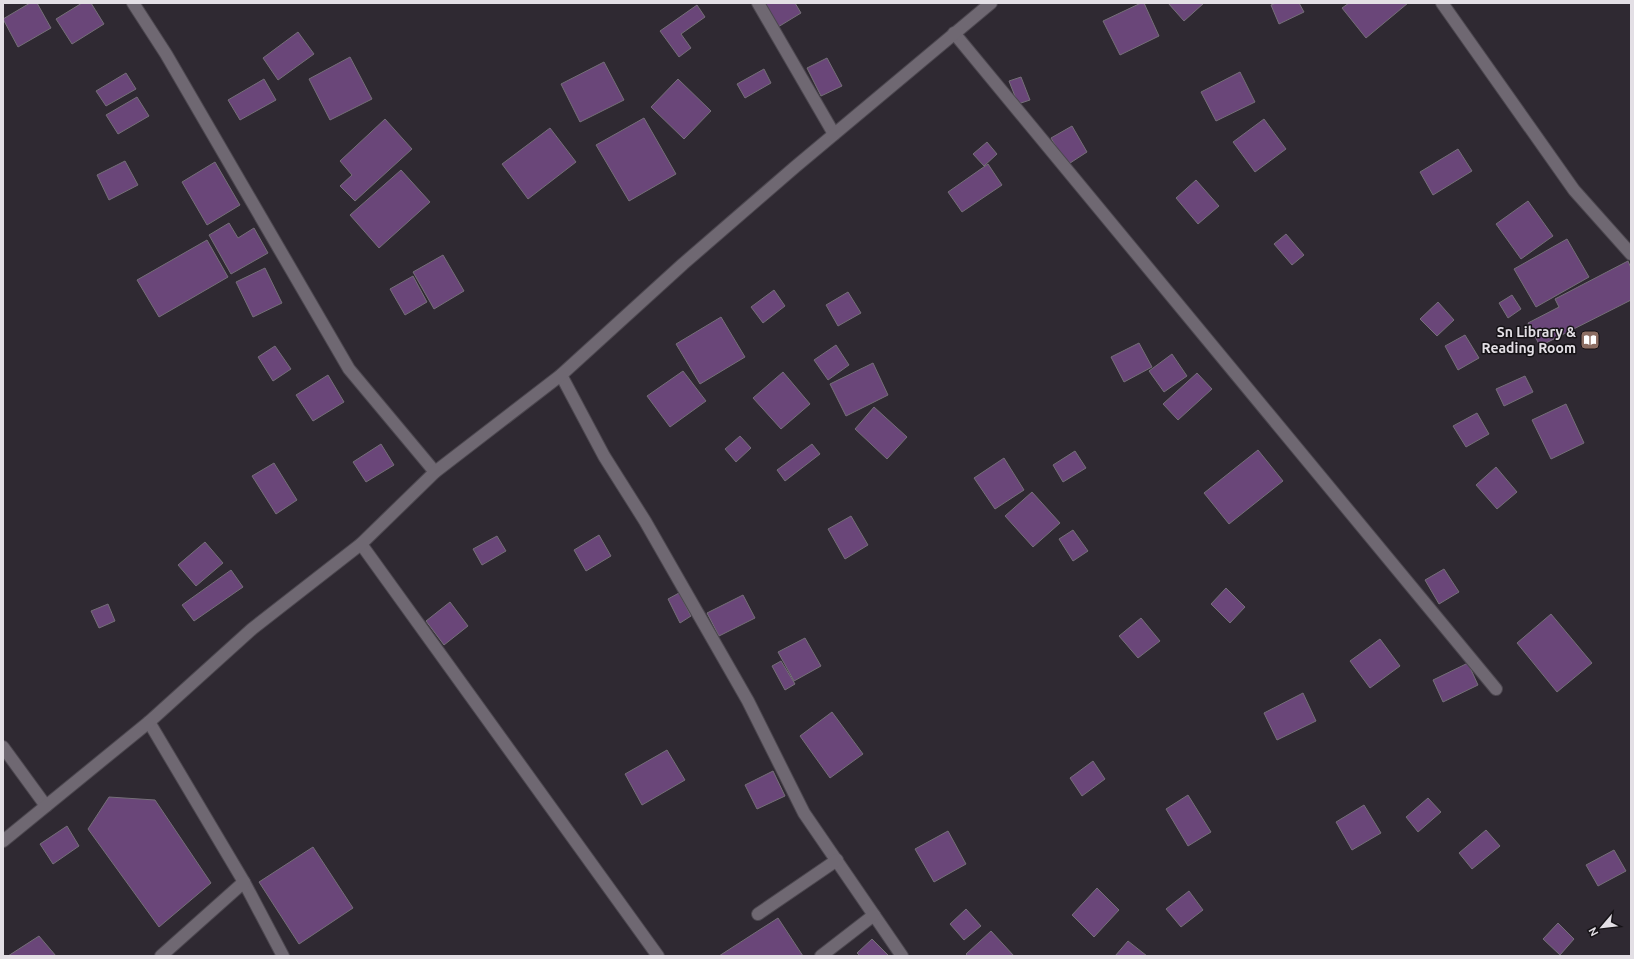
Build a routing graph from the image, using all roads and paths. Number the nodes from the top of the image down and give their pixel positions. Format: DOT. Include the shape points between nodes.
graph roads {
  1 [pos="133,3"];
  2 [pos="758,3"];
  3 [pos="991,3"];
  4 [pos="1442,3"];
  5 [pos="954,33"];
  6 [pos="834,134"];
  7 [pos="1631,254"];
  8 [pos="561,375"];
  9 [pos="435,472"];
  10 [pos="361,544"];
  11 [pos="1496,689"];
  12 [pos="149,722"];
  13 [pos="3,746"];
  14 [pos="46,806"];
  15 [pos="3,841"];
  16 [pos="837,860"];
  17 [pos="244,882"];
  18 [pos="758,914"];
  19 [pos="874,915"];
  20 [pos="161,956"];
  21 [pos="283,956"];
  22 [pos="658,956"];
  23 [pos="821,956"];
  24 [pos="902,956"];
  1 -- 9 [label="street" via="166,54 349,369"];
  2 -- 6 [label="street"];
  3 -- 5 [label="street"];
  4 -- 7 [label="street" via="1574,190"];
  5 -- 6 [label="street"];
  5 -- 11 [label="street"];
  6 -- 8 [label="street" via="683,264"];
  8 -- 9 [label="street"];
  8 -- 16 [label="street" via="604,456 645,521 748,701 804,813"];
  9 -- 10 [label="street"];
  10 -- 12 [label="street" via="252,629"];
  10 -- 22 [label="street"];
  12 -- 14 [label="street"];
  12 -- 17 [label="street"];
  13 -- 14 [label="street"];
  14 -- 15 [label="street"];
  16 -- 18 [label="street"];
  16 -- 19 [label="street"];
  17 -- 20 [label="street"];
  17 -- 21 [label="street"];
  19 -- 23 [label="street"];
  19 -- 24 [label="street"];
}
